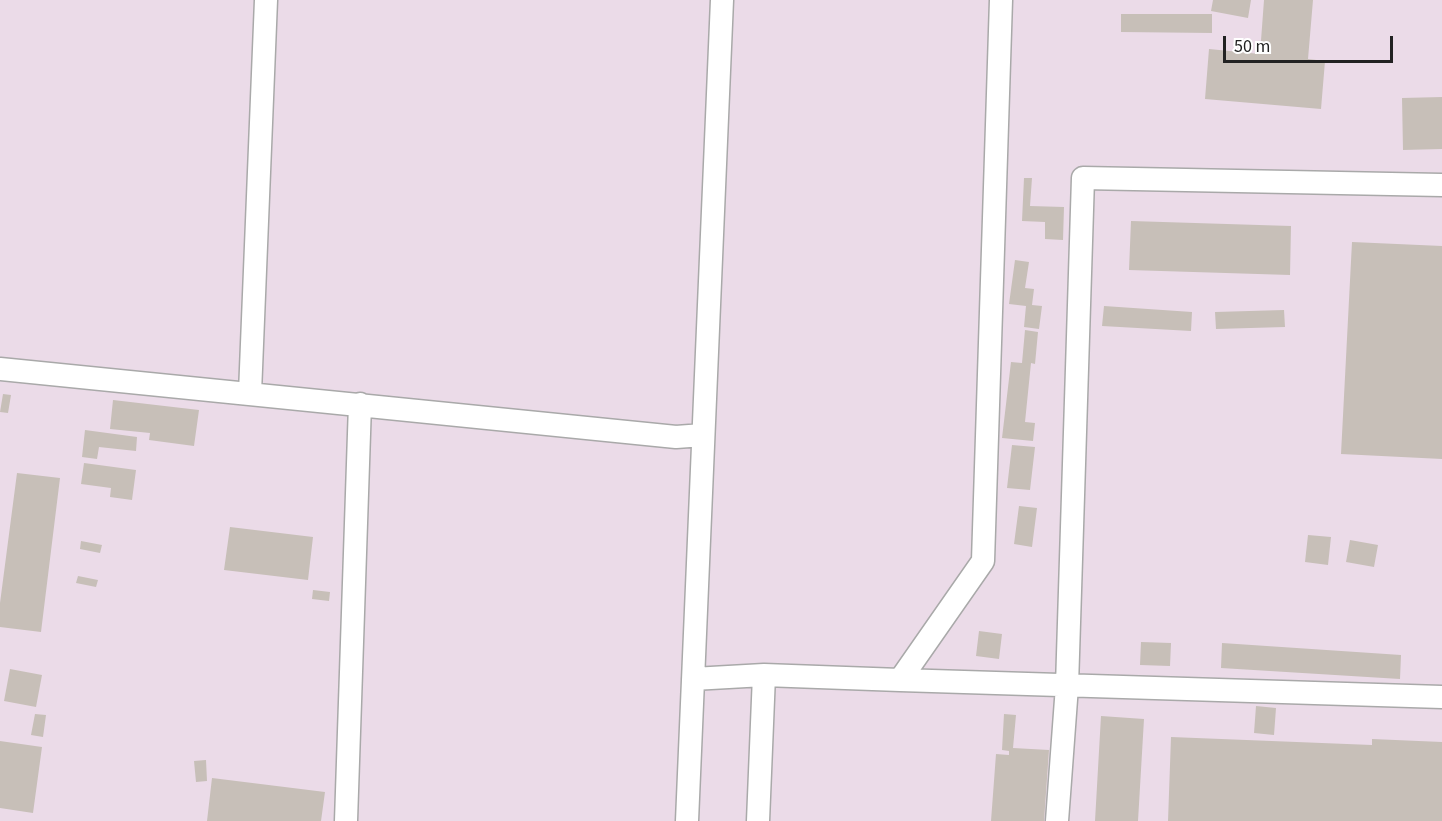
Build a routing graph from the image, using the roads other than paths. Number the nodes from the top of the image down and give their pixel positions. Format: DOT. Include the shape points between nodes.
graph roads {
  1 [pos="266,0"];
  2 [pos="722,0"];
  3 [pos="1001,0"];
  4 [pos="1442,186"];
  5 [pos="0,369"];
  6 [pos="250,393"];
  7 [pos="360,404"];
  8 [pos="703,435"];
  9 [pos="764,675"];
  10 [pos="693,679"];
  11 [pos="900,681"];
  12 [pos="1067,686"];
  13 [pos="1442,697"];
  14 [pos="346,821"];
  15 [pos="687,821"];
  16 [pos="758,821"];
  17 [pos="1057,821"];
  1 -- 6 [label="lane"];
  2 -- 8 [label="lane"];
  3 -- 11 [label="lane" via="982,561"];
  4 -- 12 [label="lane" via="1083,178"];
  5 -- 6 [label="lane"];
  6 -- 7 [label="lane"];
  7 -- 8 [label="lane" via="676,437"];
  7 -- 14 [label="lane"];
  8 -- 10 [label="lane"];
  9 -- 10 [label="lane"];
  9 -- 11 [label="lane"];
  9 -- 16 [label="lane"];
  10 -- 15 [label="lane"];
  11 -- 12 [label="lane"];
  12 -- 13 [label="lane"];
  12 -- 17 [label="lane"];
}
